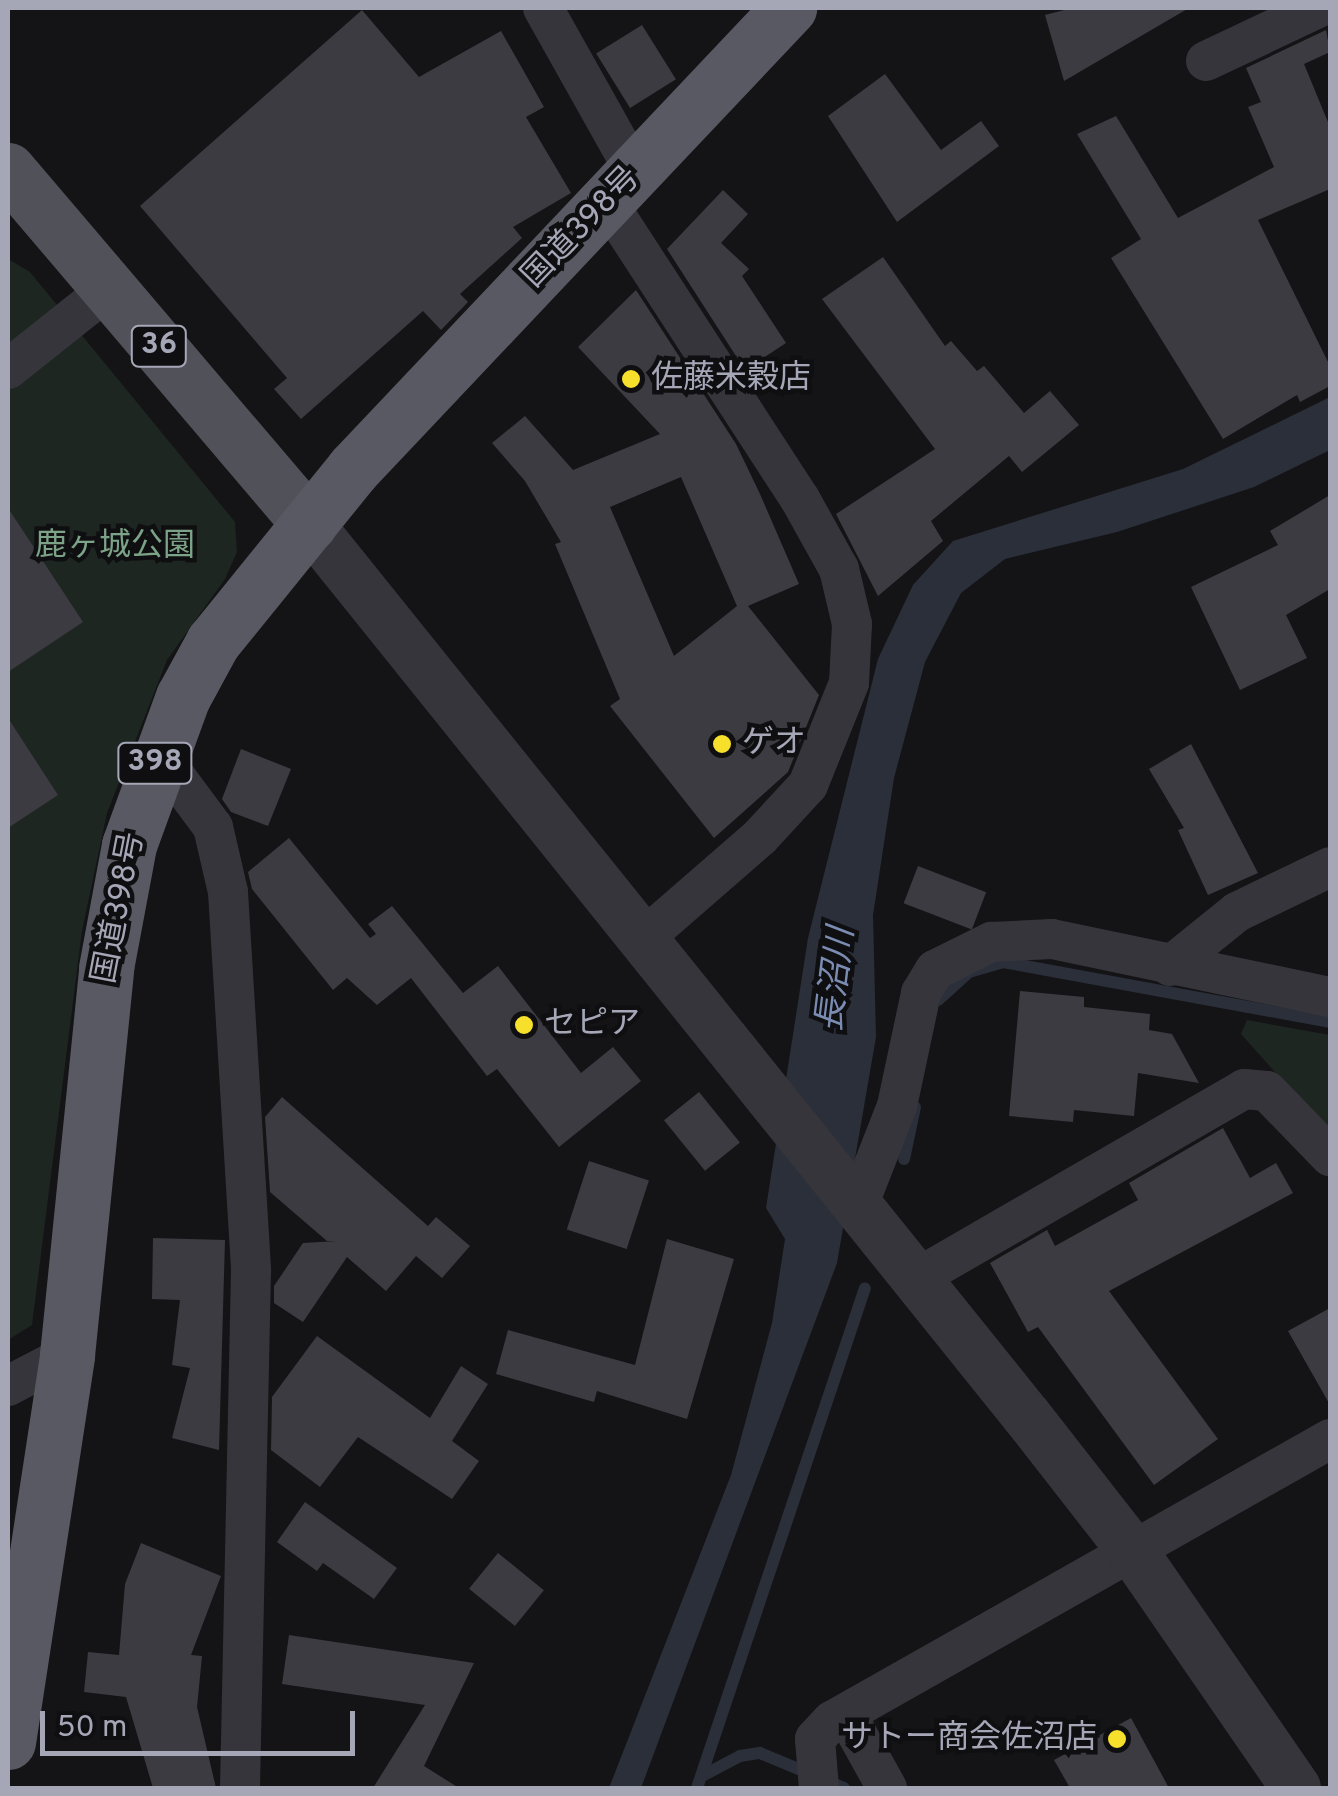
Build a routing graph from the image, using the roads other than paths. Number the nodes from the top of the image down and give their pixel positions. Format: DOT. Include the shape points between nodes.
graph roads {
  1 [pos="543,8"];
  2 [pos="789,8"];
  3 [pos="1318,8"];
  4 [pos="1206,61"];
  5 [pos="8,170"];
  6 [pos="621,187"];
  7 [pos="110,288"];
  8 [pos="8,370"];
  9 [pos="308,524"];
  10 [pos="158,753"];
  11 [pos="1330,868"];
  12 [pos="644,938"];
  13 [pos="1170,966"];
  14 [pos="1330,997"];
  15 [pos="1330,1156"];
  16 [pos="858,1202"];
  17 [pos="917,1278"];
  18 [pos="66,1355"];
  19 [pos="8,1386"];
  20 [pos="1330,1439"];
  21 [pos="1134,1553"];
  22 [pos="846,1714"];
  23 [pos="8,1742"];
  24 [pos="240,1788"];
  25 [pos="818,1788"];
  26 [pos="887,1788"];
  27 [pos="1296,1788"];
  1 -- 6 [label="street"];
  2 -- 6 [label="highway, 国道398号 / 398"];
  3 -- 4 [label="street"];
  5 -- 7 [label="main road, 36"];
  6 -- 9 [label="highway, 国道398号 / 398"];
  6 -- 12 [label="street" via="838,570 852,624 849,684 808,784 760,837"];
  7 -- 8 [label="street"];
  7 -- 9 [label="main road, 36"];
  9 -- 10 [label="highway, 国道398号 / 398" via="212,642"];
  9 -- 12 [label="street"];
  10 -- 18 [label="highway, 国道398号 / 398" via="129,845 106,968"];
  10 -- 24 [label="street" via="212,826 229,910 251,1270"];
  11 -- 13 [label="street" via="1237,912"];
  12 -- 16 [label="street"];
  13 -- 14 [label="street"];
  13 -- 16 [label="street" via="1052,938 992,942 935,970 921,992 897,1106"];
  15 -- 17 [label="street" via="1267,1091 1244,1089"];
  16 -- 17 [label="street"];
  17 -- 21 [label="street"];
  18 -- 19 [label="street"];
  18 -- 23 [label="highway, 国道398号 / 398"];
  20 -- 21 [label="street"];
  21 -- 22 [label="street"];
  21 -- 27 [label="street"];
  22 -- 25 [label="street" via="815,1739"];
  22 -- 26 [label="street"];
}
